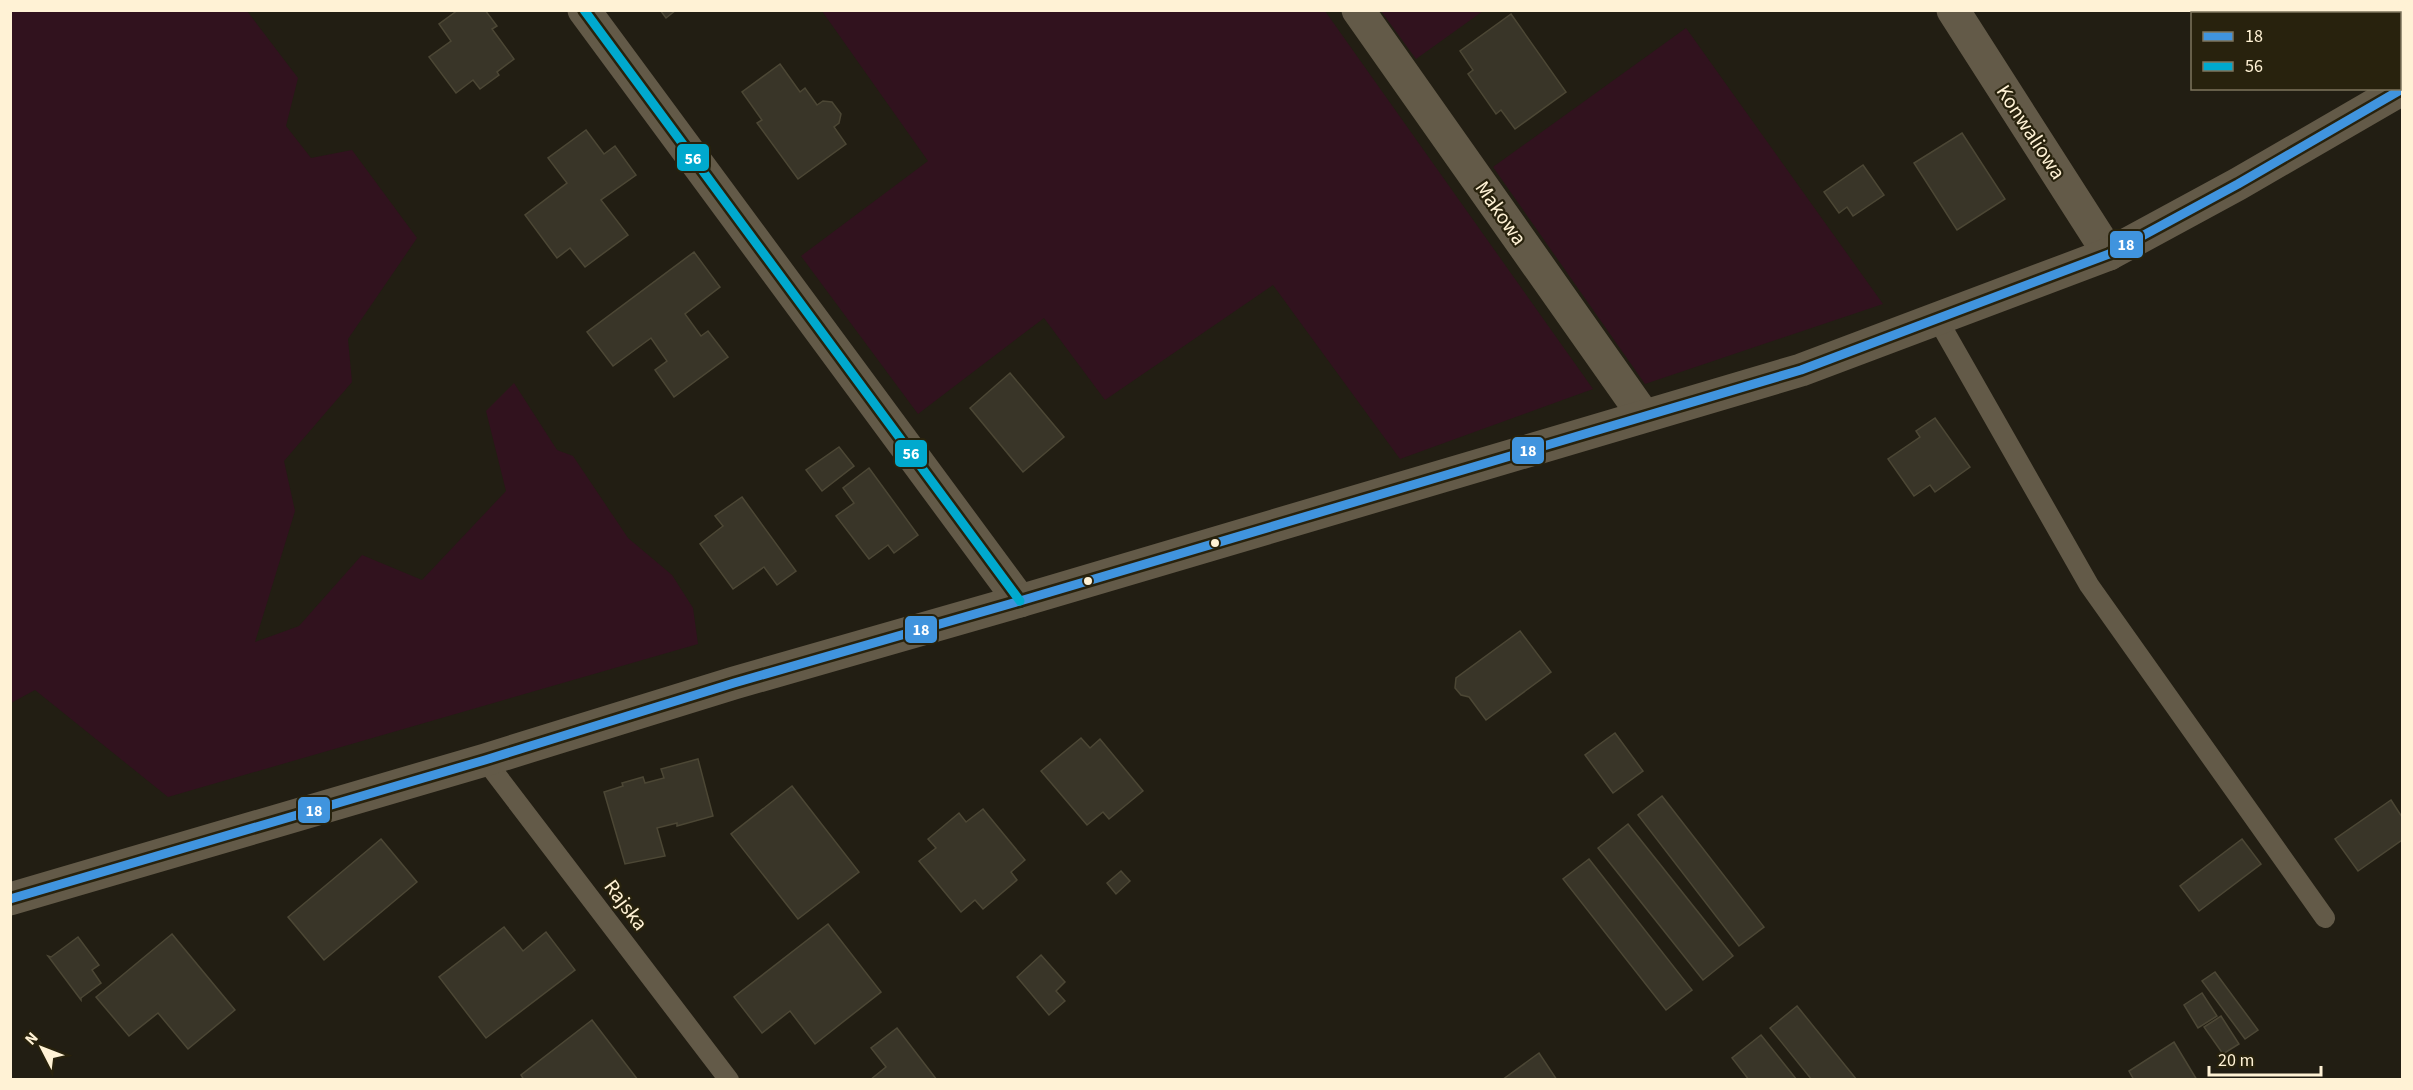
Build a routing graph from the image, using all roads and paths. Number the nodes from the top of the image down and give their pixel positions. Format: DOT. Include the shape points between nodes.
graph roads {
  1 [pos="584,10"];
  2 [pos="1358,10"];
  3 [pos="1953,10"];
  4 [pos="2400,90"];
  5 [pos="2109,254"];
  6 [pos="1938,320"];
  7 [pos="1644,416"];
  8 [pos="1020,601"];
  9 [pos="485,760"];
  10 [pos="10,899"];
  11 [pos="2325,918"];
  12 [pos="729,1080"];
  1 -- 8 [label="street"];
  2 -- 7 [label="street, Makowa"];
  3 -- 5 [label="street, Konwaliowa"];
  4 -- 5 [label="street"];
  5 -- 6 [label="street"];
  6 -- 7 [label="street" via="1801,370"];
  6 -- 11 [label="lane" via="2089,585"];
  7 -- 8 [label="street"];
  8 -- 9 [label="street"];
  9 -- 10 [label="street"];
  9 -- 12 [label="lane, Rajska"];
}
